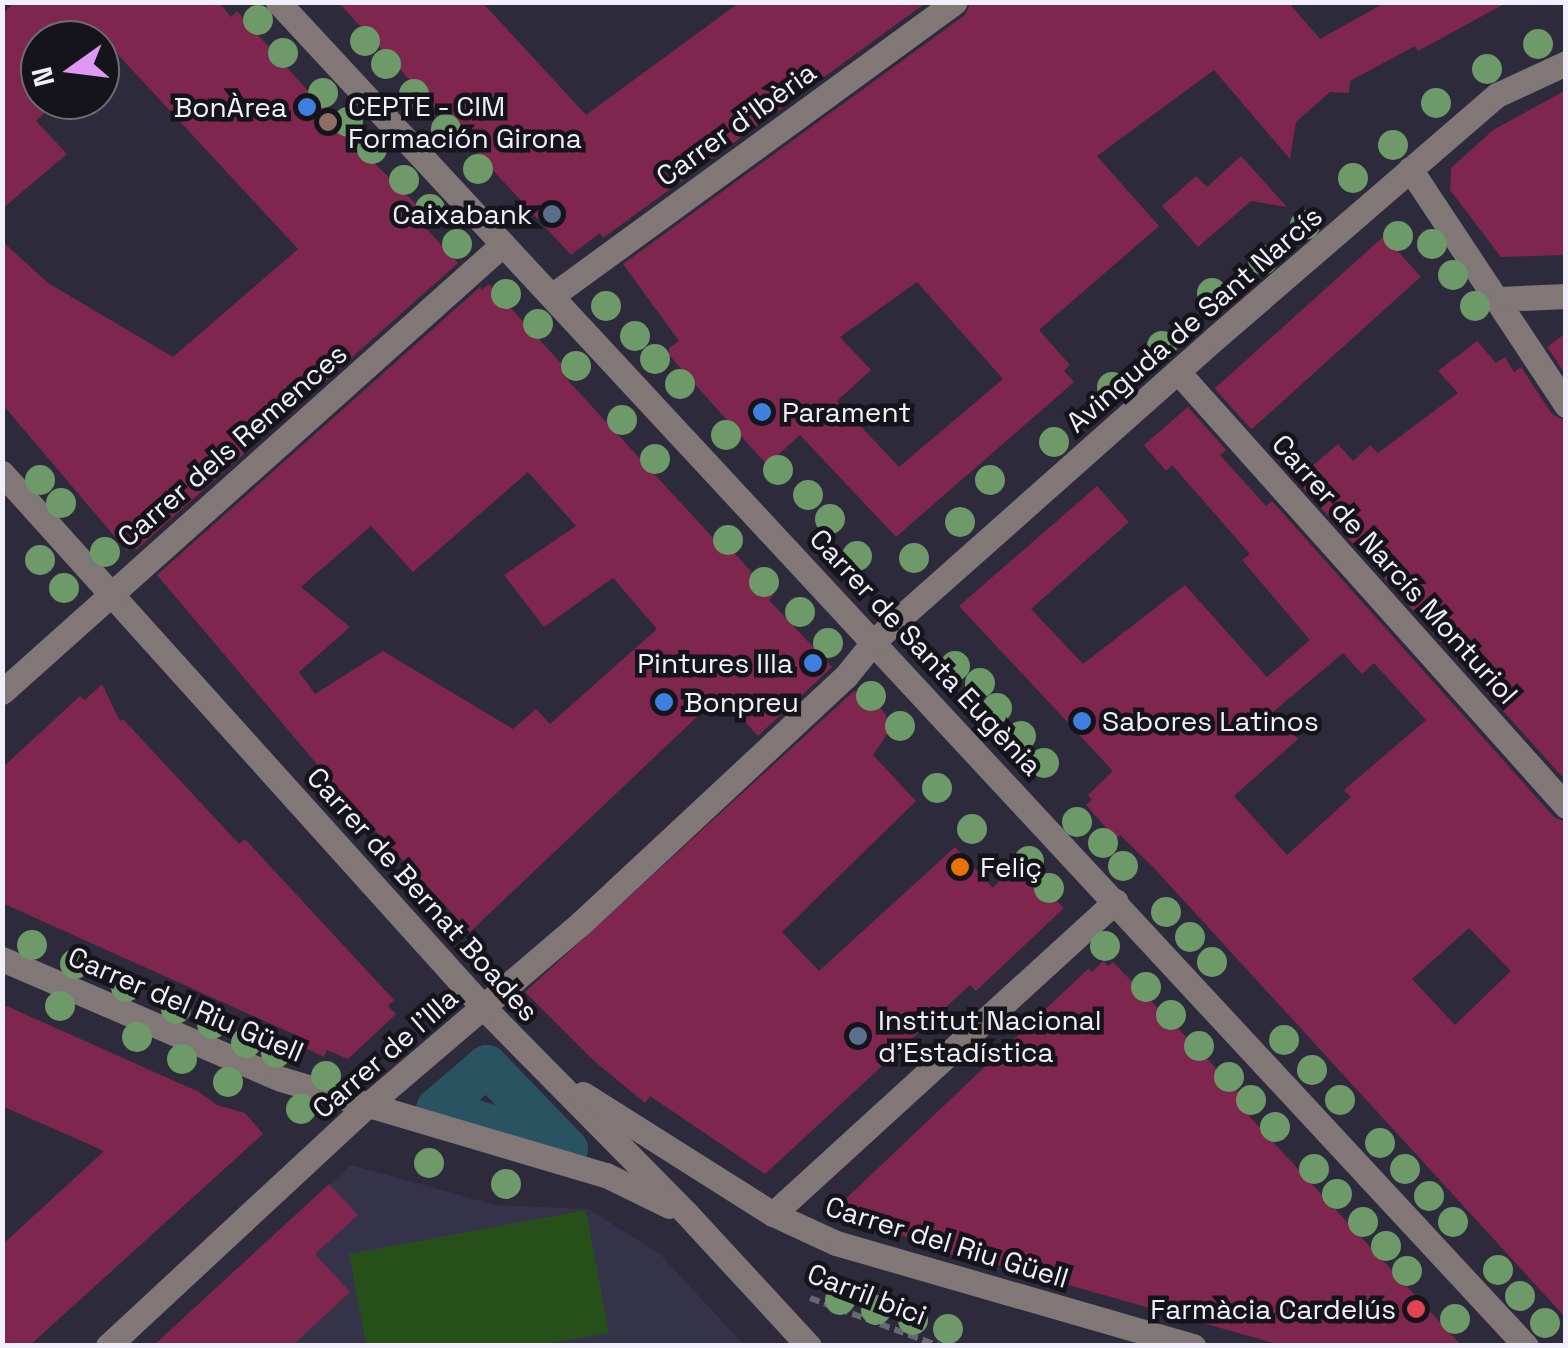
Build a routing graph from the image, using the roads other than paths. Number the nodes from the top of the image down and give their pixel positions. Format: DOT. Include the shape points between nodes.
graph roads {
  1 [pos="278,2"];
  2 [pos="955,2"];
  3 [pos="1566,63"];
  4 [pos="1410,169"];
  5 [pos="503,244"];
  6 [pos="553,296"];
  7 [pos="1566,296"];
  8 [pos="1498,299"];
  9 [pos="1178,372"];
  10 [pos="1566,405"];
  11 [pos="2,473"];
  12 [pos="111,592"];
  13 [pos="876,640"];
  14 [pos="2,692"];
  15 [pos="1566,806"];
  16 [pos="1116,900"];
  17 [pos="2,959"];
  18 [pos="483,1007"];
  19 [pos="545,1070"];
  20 [pos="368,1106"];
  21 [pos="687,1214"];
  22 [pos="773,1214"];
  23 [pos="108,1346"];
  24 [pos="808,1346"];
  25 [pos="1192,1346"];
  26 [pos="1526,1346"];
  1 -- 5 [label="street, Carrer de Santa Eugènia"];
  2 -- 6 [label="street, Carrer d'Ibèria"];
  3 -- 4 [label="street, Avinguda de Sant Narcís" via="1498,96"];
  4 -- 8 [label="street"];
  4 -- 9 [label="street, Avinguda de Sant Narcís"];
  5 -- 6 [label="street, Carrer de Santa Eugènia"];
  5 -- 12 [label="street, Carrer dels Remences"];
  6 -- 13 [label="street, Carrer de Santa Eugènia"];
  7 -- 8 [label="street"];
  8 -- 10 [label="street"];
  9 -- 13 [label="street, Avinguda de Sant Narcís"];
  9 -- 15 [label="street, Carrer de Narcís Monturiol"];
  11 -- 12 [label="street, Carrer de Bernat Boades"];
  12 -- 14 [label="street, Carrer dels Remences"];
  12 -- 18 [label="street, Carrer de Bernat Boades"];
  13 -- 16 [label="street, Carrer de Santa Eugènia"];
  13 -- 18 [label="street, Carrer de l'Illa" via="846,676"];
  16 -- 22 [label="street"];
  16 -- 26 [label="street, Carrer de Santa Eugènia"];
  17 -- 20 [label="street, Carrer del Riu Güell" via="281,1080"];
  18 -- 19 [label="street, Carrer de Bernat Boades"];
  18 -- 20 [label="street, Carrer de l'Illa"];
  19 -- 21 [label="street, Carrer de Bernat Boades"];
  19 -- 22 [label="street, Carrer del Riu Güell"];
  20 -- 21 [label="street, Carrer del Riu Güell" via="606,1175"];
  20 -- 23 [label="street, Carrer de l'Illa"];
  21 -- 24 [label="street, Carrer de Bernat Boades"];
  22 -- 25 [label="street, Carrer del Riu Güell" via="915,1269"];
}
